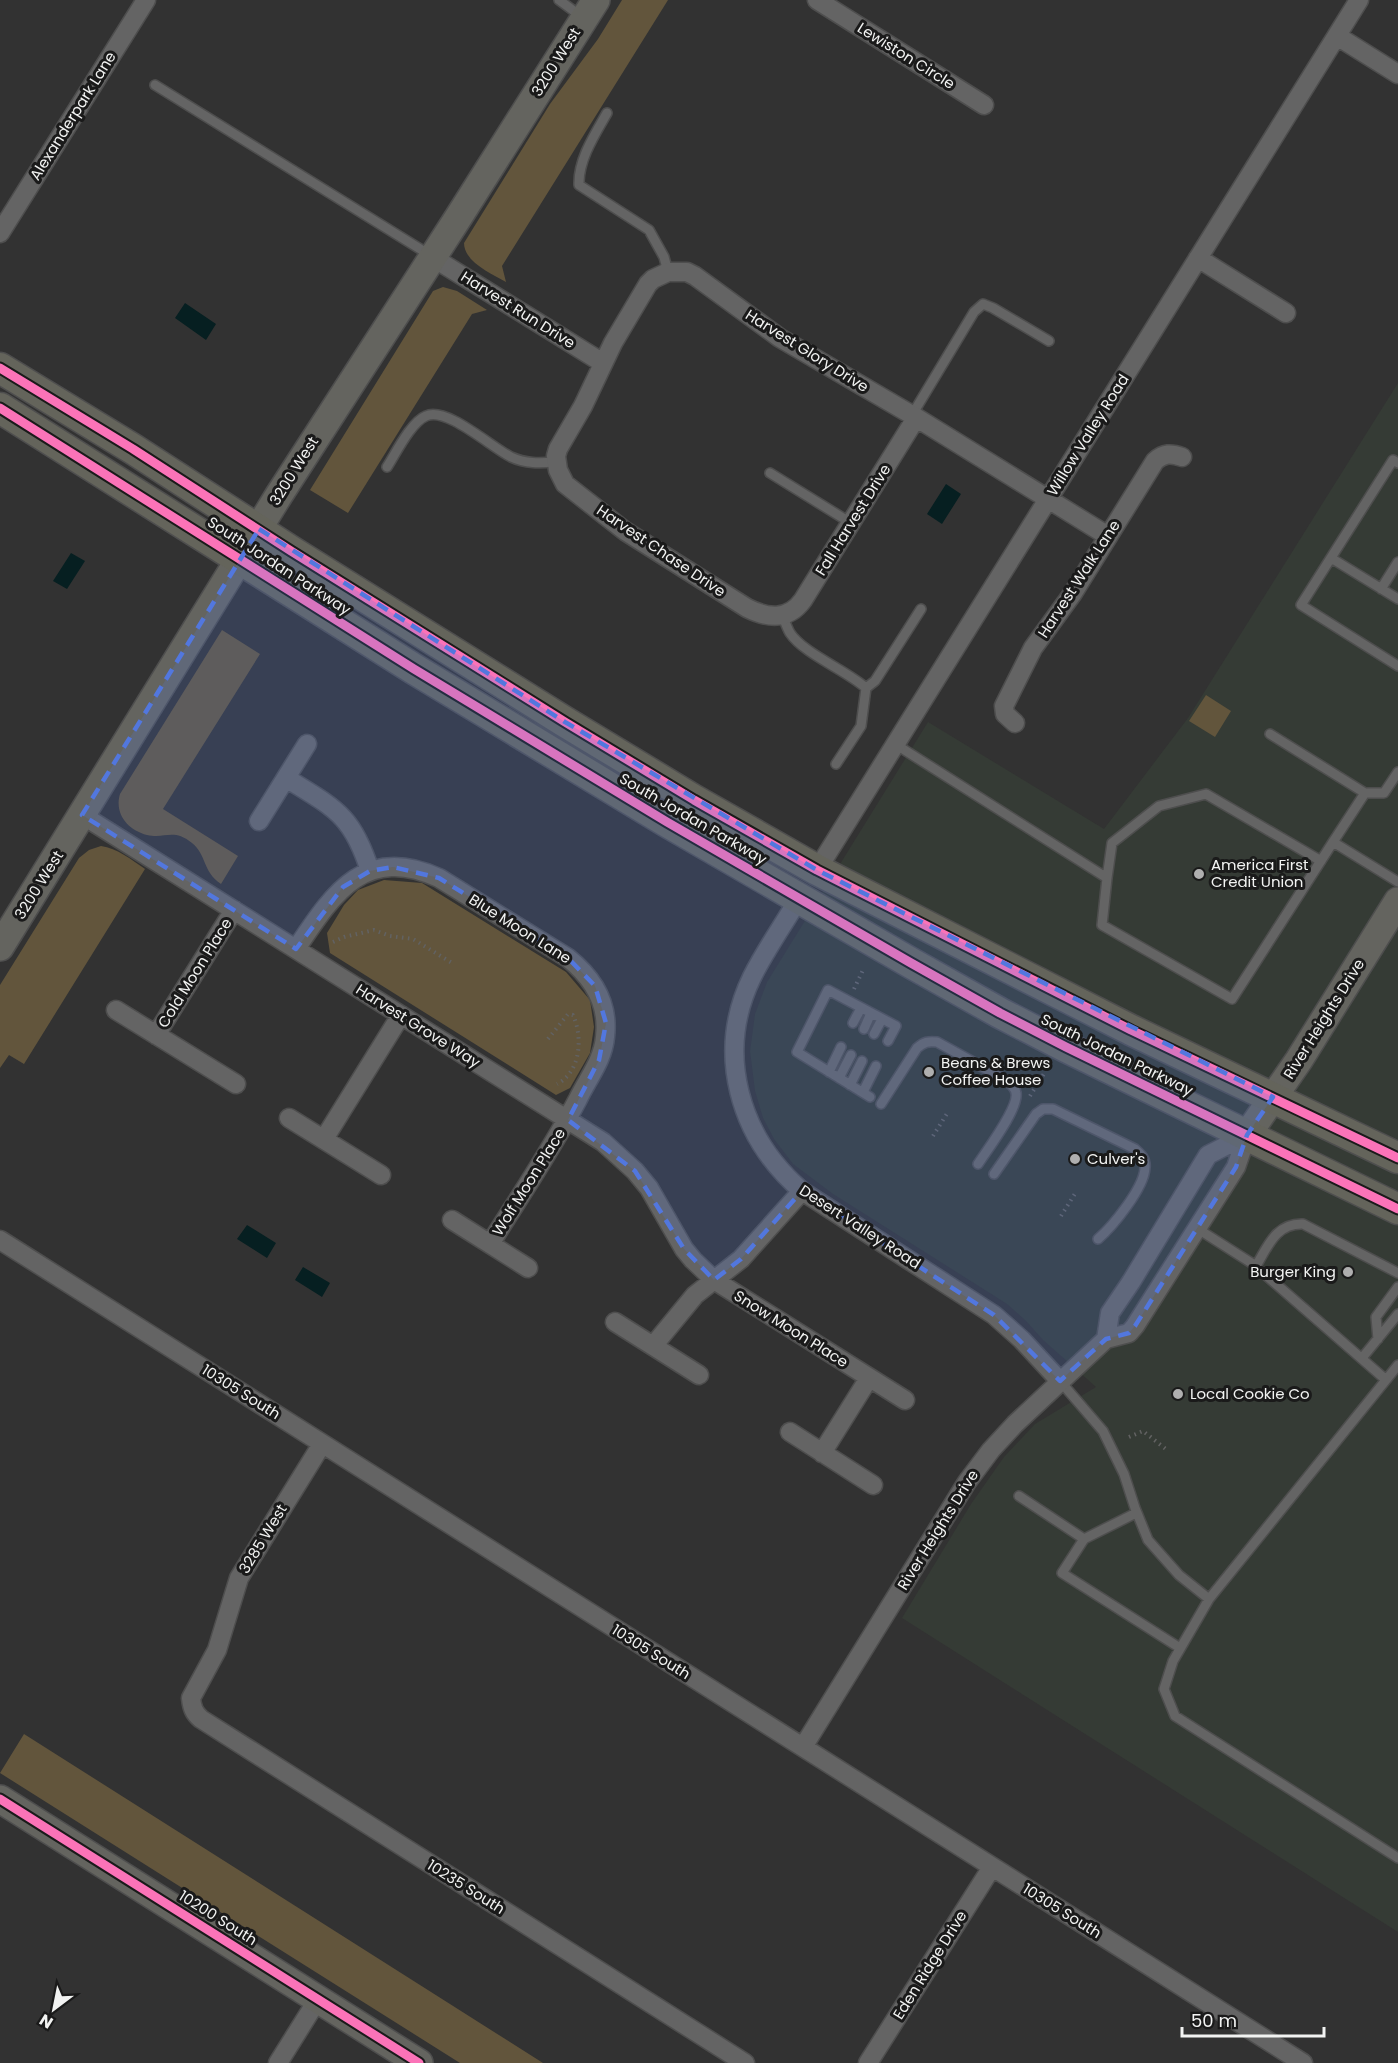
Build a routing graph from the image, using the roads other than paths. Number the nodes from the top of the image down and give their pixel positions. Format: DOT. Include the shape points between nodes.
graph roads {
  1 [pos="146,0"];
  2 [pos="559,0"];
  3 [pos="1359,0"];
  4 [pos="826,2"];
  5 [pos="590,9"];
  6 [pos="1337,36"];
  7 [pos="1398,74"];
  8 [pos="155,85"];
  9 [pos="984,105"];
  10 [pos="607,113"];
  11 [pos="0,233"];
  12 [pos="432,257"];
  13 [pos="1198,258"];
  14 [pos="668,272"];
  15 [pos="1286,313"];
  16 [pos="1049,342"];
  17 [pos="603,363"];
  18 [pos="0,368"];
  19 [pos="0,408"];
  20 [pos="914,416"];
  21 [pos="1182,457"];
  22 [pos="556,462"];
  23 [pos="1398,463"];
  24 [pos="387,467"];
  25 [pos="770,473"];
  26 [pos="1048,499"];
  27 [pos="851,523"];
  28 [pos="259,529"];
  29 [pos="1108,536"];
  30 [pos="1331,558"];
  31 [pos="240,560"];
  32 [pos="1398,562"];
  33 [pos="1381,589"];
  34 [pos="1398,599"];
  35 [pos="921,609"];
  36 [pos="782,616"];
  37 [pos="1398,666"];
  38 [pos="866,688"];
  39 [pos="1015,723"];
  40 [pos="1270,734"];
  41 [pos="307,744"];
  42 [pos="895,744"];
  43 [pos="836,764"];
  44 [pos="1398,772"];
  45 [pos="286,778"];
  46 [pos="1365,793"];
  47 [pos="82,815"];
  48 [pos="259,821"];
  49 [pos="1333,842"];
  50 [pos="1321,861"];
  51 [pos="817,870"];
  52 [pos="370,871"];
  53 [pos="1107,878"];
  54 [pos="1398,882"];
  55 [pos="799,898"];
  56 [pos="1398,901"];
  57 [pos="234,910"];
  58 [pos="0,947"];
  59 [pos="296,949"];
  60 [pos="861,1008"];
  61 [pos="116,1010"];
  62 [pos="871,1013"];
  63 [pos="401,1015"];
  64 [pos="882,1019"];
  65 [pos="853,1023"];
  66 [pos="864,1029"];
  67 [pos="874,1034"];
  68 [pos="156,1035"];
  69 [pos="888,1041"];
  70 [pos="841,1047"];
  71 [pos="851,1055"];
  72 [pos="862,1060"];
  73 [pos="876,1065"];
  74 [pos="829,1072"];
  75 [pos="839,1078"];
  76 [pos="236,1084"];
  77 [pos="850,1085"];
  78 [pos="1273,1097"];
  79 [pos="881,1104"];
  80 [pos="289,1118"];
  81 [pos="568,1120"];
  82 [pos="1247,1135"];
  83 [pos="324,1139"];
  84 [pos="1398,1158"];
  85 [pos="978,1164"];
  86 [pos="994,1174"];
  87 [pos="381,1175"];
  88 [pos="802,1191"];
  89 [pos="1398,1209"];
  90 [pos="452,1220"];
  91 [pos="1198,1229"];
  92 [pos="1098,1239"];
  93 [pos="0,1240"];
  94 [pos="490,1244"];
  95 [pos="1256,1266"];
  96 [pos="528,1268"];
  97 [pos="1397,1274"];
  98 [pos="714,1280"];
  99 [pos="1398,1287"];
  100 [pos="1398,1314"];
  101 [pos="615,1322"];
  102 [pos="1106,1339"];
  103 [pos="1378,1339"];
  104 [pos="653,1346"];
  105 [pos="1362,1358"];
  106 [pos="1398,1365"];
  107 [pos="699,1375"];
  108 [pos="869,1378"];
  109 [pos="1385,1379"];
  110 [pos="1060,1381"];
  111 [pos="905,1400"];
  112 [pos="790,1432"];
  113 [pos="322,1444"];
  114 [pos="822,1453"];
  115 [pos="873,1485"];
  116 [pos="1019,1496"];
  117 [pos="1136,1513"];
  118 [pos="1084,1539"];
  119 [pos="1209,1599"];
  120 [pos="1180,1648"];
  121 [pos="192,1706"];
  122 [pos="803,1747"];
  123 [pos="0,1799"];
  124 [pos="1398,1858"];
  125 [pos="992,1867"];
  126 [pos="318,1999"];
  127 [pos="278,2063"];
  128 [pos="419,2063"];
  129 [pos="745,2063"];
  130 [pos="868,2063"];
  131 [pos="1303,2063"];
  1 -- 11 [label="street, Alexanderpark Lane"];
  2 -- 5 [label="lane"];
  3 -- 6 [label="street, Willow Valley Road"];
  4 -- 9 [label="street, Lewiston Circle"];
  5 -- 12 [label="street, 3200 West"];
  6 -- 7 [label="street"];
  6 -- 13 [label="street, Willow Valley Road"];
  8 -- 12 [label="lane"];
  10 -- 14 [label="lane" via="579,173 579,185 649,230"];
  12 -- 17 [label="street, Harvest Run Drive"];
  12 -- 28 [label="street, 3200 West"];
  13 -- 15 [label="street"];
  13 -- 26 [label="street, Willow Valley Road"];
  14 -- 17 [label="street" via="648,285"];
  14 -- 20 [label="street, Harvest Glory Drive" via="695,276 780,338"];
  16 -- 20 [label="lane" via="983,304 974,312"];
  17 -- 22 [label="street" via="561,443"];
  18 -- 28 [label="main road, South Jordan Parkway"];
  19 -- 31 [label="main road, South Jordan Parkway"];
  20 -- 26 [label="street, Harvest Glory Drive"];
  20 -- 27 [label="street, Fall Harvest Drive"];
  21 -- 29 [label="street, Harvest Walk Lane" via="1167,454 1155,461"];
  22 -- 24 [label="lane" via="528,463 512,457 436,413 416,423"];
  22 -- 36 [label="street, Harvest Chase Drive" via="565,484 625,531 747,608 763,615"];
  23 -- 30 [label="lane" via="1393,460"];
  25 -- 27 [label="lane"];
  26 -- 29 [label="street, Harvest Glory Drive"];
  26 -- 42 [label="street, Willow Valley Road"];
  27 -- 36 [label="street, Fall Harvest Drive" via="803,600"];
  28 -- 31 [label="street, 3200 West"];
  28 -- 51 [label="main road, South Jordan Parkway" via="565,722"];
  29 -- 39 [label="street, Harvest Walk Lane" via="1019,673 1004,706 1005,714"];
  30 -- 33 [label="lane"];
  30 -- 37 [label="lane" via="1301,605"];
  31 -- 47 [label="street, 3200 West"];
  31 -- 55 [label="main road, South Jordan Parkway" via="340,624"];
  32 -- 33 [label="lane"];
  33 -- 34 [label="lane"];
  35 -- 38 [label="lane" via="875,681"];
  36 -- 38 [label="lane" via="803,646"];
  38 -- 43 [label="lane" via="861,726"];
  40 -- 46 [label="lane"];
  41 -- 45 [label="street"];
  42 -- 51 [label="street, Willow Valley Road"];
  42 -- 53 [label="lane"];
  44 -- 46 [label="lane" via="1384,793"];
  45 -- 48 [label="street"];
  45 -- 52 [label="street" via="340,814 357,836"];
  46 -- 49 [label="lane"];
  47 -- 57 [label="street, Harvest Grove Way"];
  47 -- 58 [label="street, 3200 West"];
  49 -- 50 [label="lane"];
  49 -- 54 [label="lane"];
  50 -- 53 [label="lane" via="1206,794 1159,806 1112,843"];
  50 -- 53 [label="lane" via="1232,999 1102,925"];
  51 -- 78 [label="main road, South Jordan Parkway" via="1131,1030"];
  52 -- 59 [label="street" via="331,898"];
  52 -- 81 [label="street, Blue Moon Lane" via="405,868 439,878 568,958 587,976 600,998 606,1036 600,1060"];
  55 -- 82 [label="main road, South Jordan Parkway" via="1000,1013"];
  55 -- 88 [label="street, Desert Valley Road" via="744,997 738,1018 735,1062 750,1126 784,1176"];
  56 -- 78 [label="street, River Heights Drive"];
  57 -- 59 [label="street, Harvest Grove Way"];
  57 -- 68 [label="street, Cold Moon Place"];
  59 -- 63 [label="street, Harvest Grove Way"];
  60 -- 62 [label="lane"];
  60 -- 65 [label="lane"];
  60 -- 74 [label="lane" via="828,990 797,1052"];
  61 -- 68 [label="street, Cold Moon Place"];
  62 -- 64 [label="lane"];
  62 -- 66 [label="lane"];
  63 -- 81 [label="street, Harvest Grove Way"];
  63 -- 83 [label="street"];
  64 -- 67 [label="lane"];
  64 -- 69 [label="lane" via="896,1026"];
  68 -- 76 [label="street, Cold Moon Place"];
  70 -- 74 [label="lane"];
  71 -- 75 [label="lane"];
  72 -- 77 [label="lane"];
  73 -- 77 [label="lane" via="866,1095"];
  74 -- 75 [label="lane"];
  75 -- 77 [label="lane"];
  78 -- 82 [label="street, River Heights Drive"];
  78 -- 84 [label="main road, South Jordan Parkway"];
  79 -- 85 [label="lane" via="917,1048 929,1041 1004,1079 1017,1095 1014,1106"];
  80 -- 83 [label="street"];
  81 -- 94 [label="street, Wolf Moon Place"];
  81 -- 98 [label="street, Harvest Grove Way" via="603,1142 635,1171 684,1249"];
  82 -- 89 [label="main road, South Jordan Parkway"];
  82 -- 91 [label="street, River Heights Drive" via="1236,1167"];
  82 -- 102 [label="street, River Heights Drive" via="1208,1155 1110,1313"];
  83 -- 87 [label="street"];
  86 -- 92 [label="lane" via="1043,1109 1053,1109 1135,1149 1143,1156 1141,1183 1111,1228"];
  88 -- 98 [label="street" via="741,1259"];
  88 -- 110 [label="street, Desert Valley Road" via="994,1315"];
  90 -- 94 [label="street, Wolf Moon Place"];
  91 -- 95 [label="lane"];
  91 -- 102 [label="street, River Heights Drive" via="1135,1326 1129,1333"];
  93 -- 113 [label="street, 10305 South"];
  94 -- 96 [label="street, Wolf Moon Place"];
  95 -- 97 [label="lane" via="1276,1234 1291,1224 1303,1224"];
  95 -- 105 [label="lane"];
  98 -- 104 [label="street" via="695,1295"];
  98 -- 108 [label="street, Snow Moon Place"];
  99 -- 103 [label="lane" via="1376,1317"];
  100 -- 103 [label="lane"];
  101 -- 104 [label="street"];
  102 -- 110 [label="street, River Heights Drive"];
  103 -- 105 [label="lane"];
  104 -- 107 [label="street"];
  105 -- 109 [label="lane"];
  106 -- 109 [label="lane"];
  108 -- 111 [label="street, Snow Moon Place"];
  108 -- 114 [label="street"];
  109 -- 119 [label="lane"];
  110 -- 117 [label="lane" via="1103,1431 1124,1474"];
  110 -- 122 [label="street, River Heights Drive" via="1008,1431 967,1482"];
  112 -- 114 [label="street"];
  113 -- 121 [label="street, 3285 West" via="239,1578 217,1650 194,1690"];
  113 -- 122 [label="street, 10305 South"];
  114 -- 115 [label="street"];
  116 -- 118 [label="lane"];
  117 -- 118 [label="lane"];
  117 -- 119 [label="lane" via="1148,1540 1179,1575"];
  118 -- 120 [label="lane" via="1062,1573"];
  119 -- 120 [label="lane"];
  120 -- 124 [label="lane" via="1164,1689 1175,1716"];
  121 -- 129 [label="street, 10235 South" via="201,1719"];
  122 -- 125 [label="street, 10305 South"];
  123 -- 126 [label="street, 10200 South"];
  125 -- 130 [label="street, Eden Ridge Drive"];
  125 -- 131 [label="street, 10305 South"];
  126 -- 127 [label="street"];
  126 -- 128 [label="street, 10200 South"];
}
